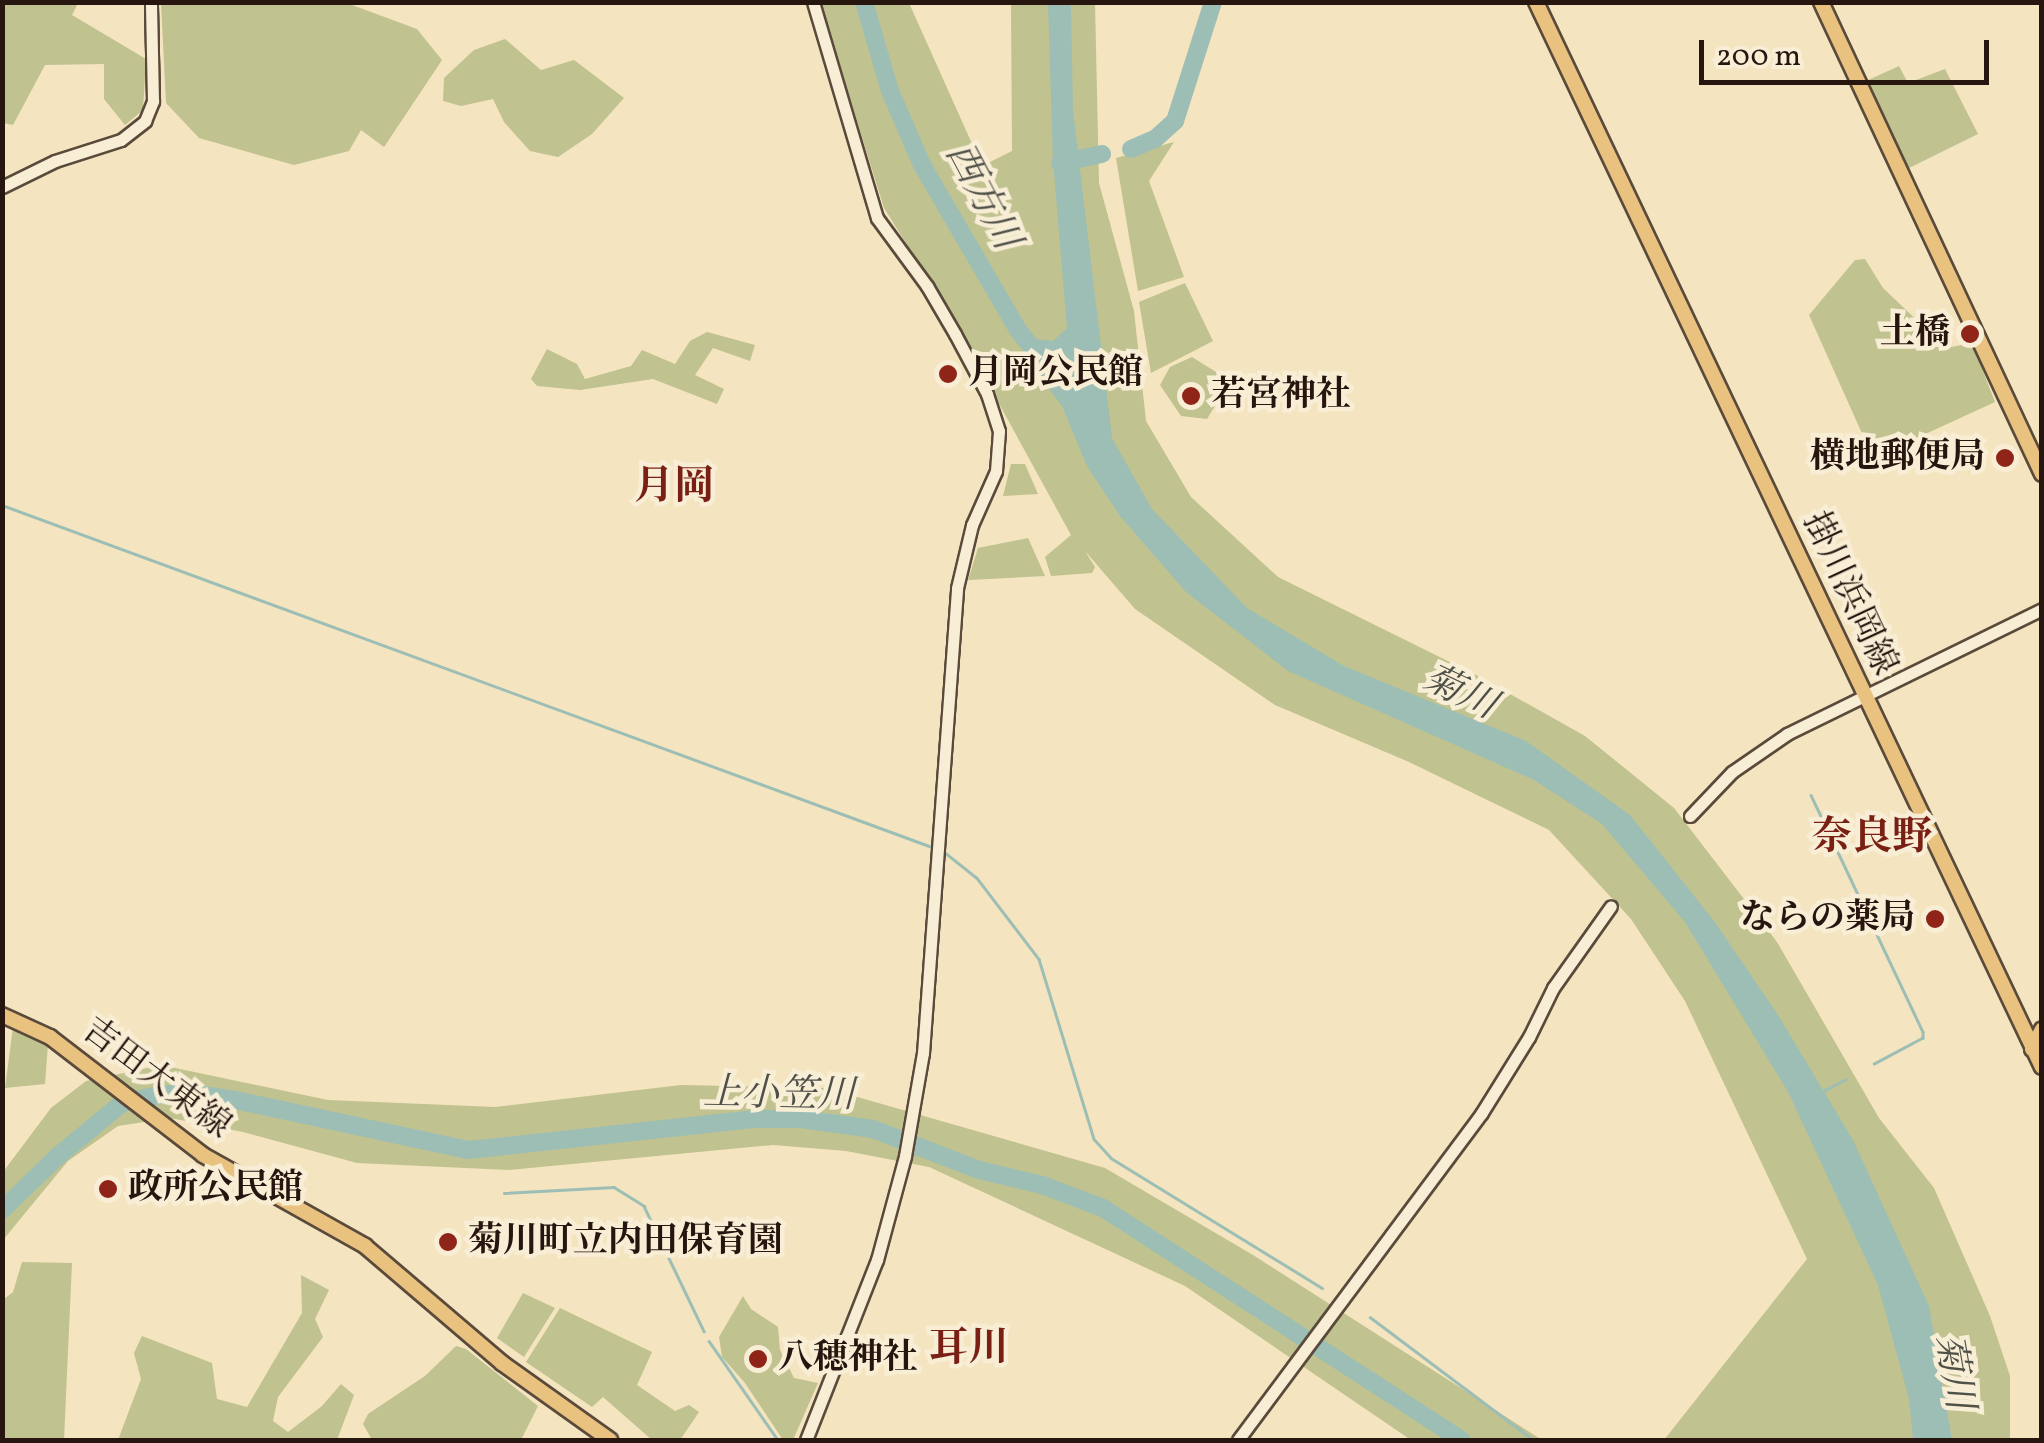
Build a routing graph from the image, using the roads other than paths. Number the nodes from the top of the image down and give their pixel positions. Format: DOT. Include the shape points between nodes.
graph roads {
  1 [pos="151,2"];
  2 [pos="813,2"];
  3 [pos="1536,2"];
  4 [pos="1821,2"];
  5 [pos="2,187"];
  6 [pos="2042,474"];
  7 [pos="2042,609"];
  8 [pos="1864,696"];
  9 [pos="1690,816"];
  10 [pos="1611,906"];
  11 [pos="2,1014"];
  12 [pos="2042,1029"];
  13 [pos="2032,1049"];
  14 [pos="2042,1067"];
  15 [pos="610,1440"];
  16 [pos="806,1440"];
  17 [pos="1238,1440"];
  1 -- 5 [label="street" via="153,100 144,121 121,140 54,161"];
  2 -- 16 [label="street" via="877,218 955,334 999,431 996,471 972,525 957,588 923,1053 905,1156 864,1295"];
  3 -- 8 [label="main road, 掛川浜岡線"];
  4 -- 6 [label="main road"];
  7 -- 8 [label="street"];
  8 -- 9 [label="street" via="1754,754"];
  8 -- 13 [label="main road, 掛川浜岡線"];
  10 -- 17 [label="street" via="1553,988 1504,1081"];
  11 -- 15 [label="main road, 吉田大東線" via="50,1036 212,1161 365,1246 502,1362"];
  12 -- 13 [label="main road"];
  13 -- 14 [label="main road, 掛川浜岡線"];
}
